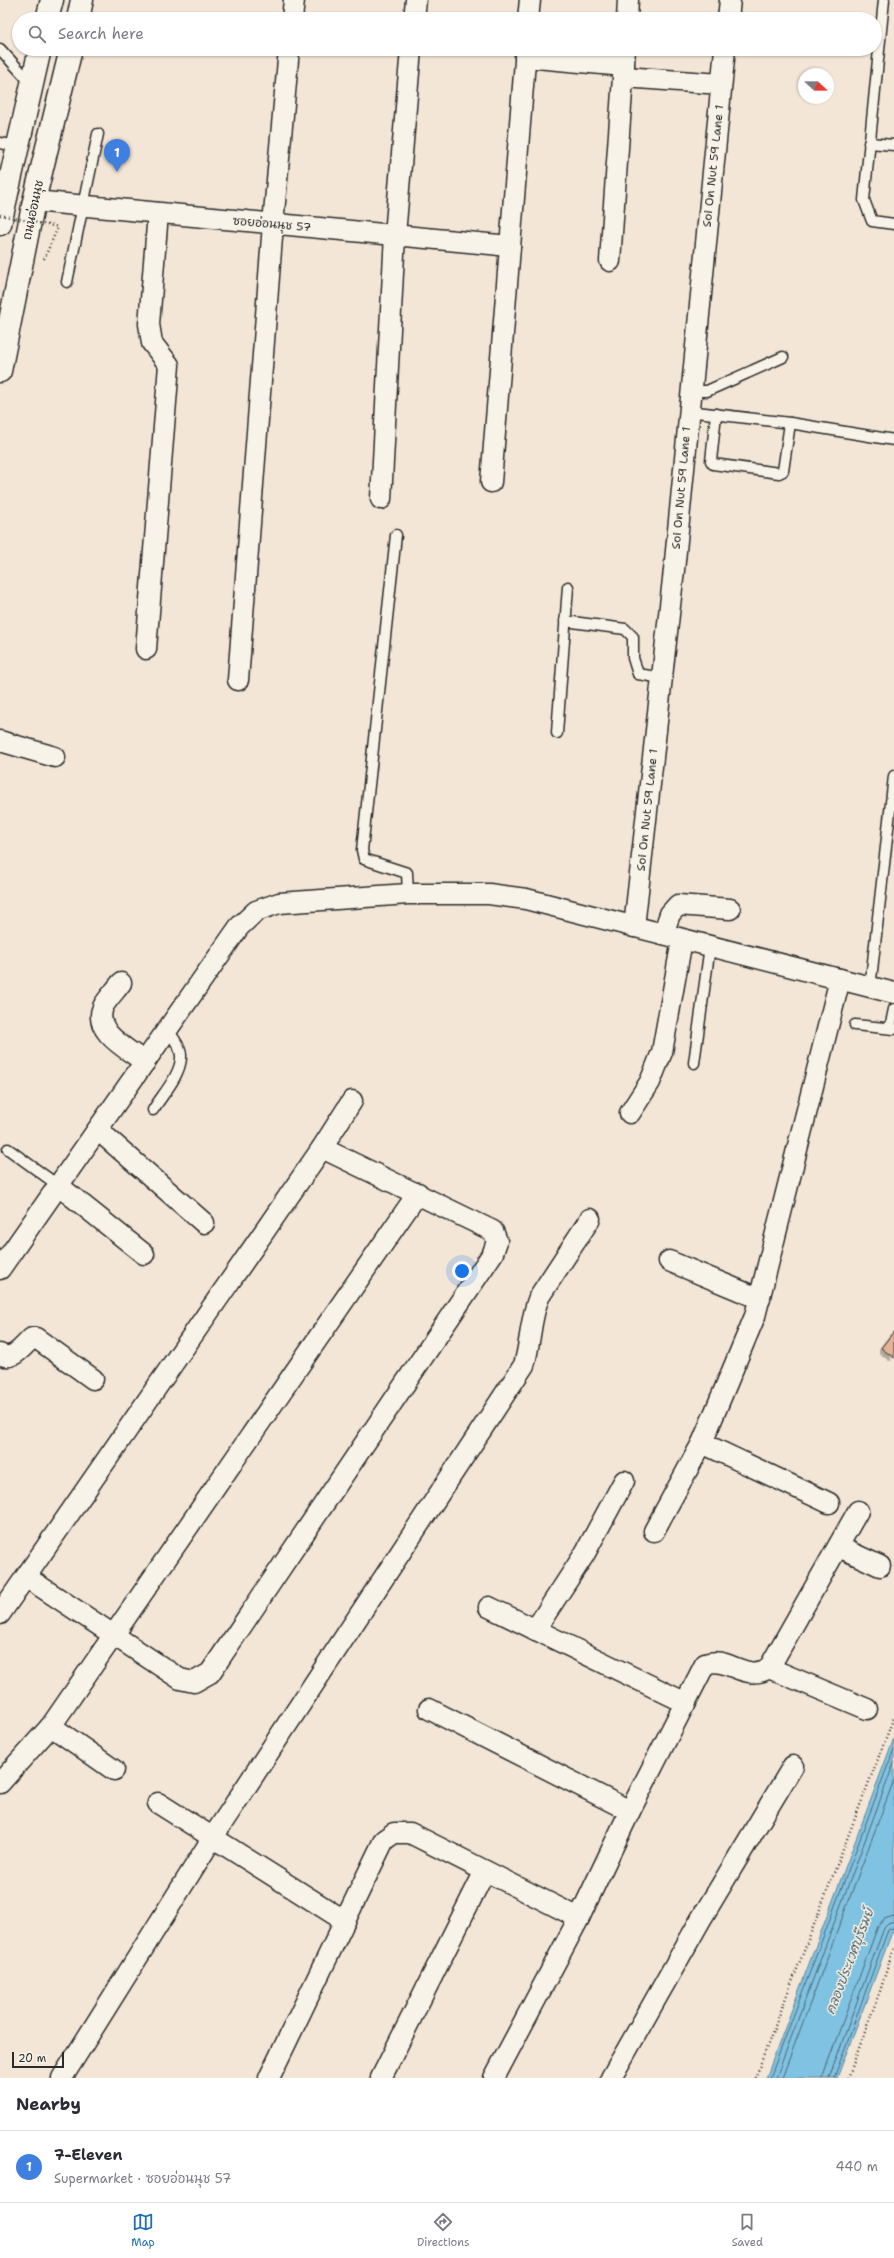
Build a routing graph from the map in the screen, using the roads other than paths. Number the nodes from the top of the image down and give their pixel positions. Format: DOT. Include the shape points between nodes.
graph roads {
  1 [pos="52,0"];
  2 [pos="82,0"];
  3 [pos="294,0"];
  4 [pos="416,0"];
  5 [pos="530,0"];
  6 [pos="628,0"];
  7 [pos="730,0"];
  8 [pos="884,0"];
  9 [pos="49,12"];
  10 [pos="79,12"];
  11 [pos="293,12"];
  12 [pos="415,12"];
  13 [pos="529,12"];
  14 [pos="627,12"];
  15 [pos="729,12"];
  16 [pos="882,19"];
  17 [pos="0,49"];
  18 [pos="38,56"];
  19 [pos="68,56"];
  20 [pos="288,56"];
  21 [pos="410,56"];
  22 [pos="526,56"];
  23 [pos="553,56"];
  24 [pos="724,56"];
  25 [pos="878,56"];
  26 [pos="624,64"];
  27 [pos="31,83"];
  28 [pos="721,84"];
  29 [pos="98,134"];
  30 [pos="869,143"];
  31 [pos="9,144"];
  32 [pos="894,145"];
  33 [pos="34,201"];
  34 [pos="84,206"];
  35 [pos="158,213"];
  36 [pos="0,224"];
  37 [pos="273,224"];
  38 [pos="894,224"];
  39 [pos="394,235"];
  40 [pos="510,246"];
  41 [pos="610,261"];
  42 [pos="67,282"];
  43 [pos="783,357"];
  44 [pos="0,371"];
  45 [pos="689,401"];
  46 [pos="716,414"];
  47 [pos="790,423"];
  48 [pos="894,440"];
  49 [pos="490,482"];
  50 [pos="381,499"];
  51 [pos="396,535"];
  52 [pos="568,587"];
  53 [pos="565,621"];
  54 [pos="146,649"];
  55 [pos="662,678"];
  56 [pos="238,680"];
  57 [pos="557,733"];
  58 [pos="0,741"];
  59 [pos="55,757"];
  60 [pos="894,776"];
  61 [pos="408,894"];
  62 [pos="730,909"];
  63 [pos="634,927"];
  64 [pos="663,934"];
  65 [pos="682,940"];
  66 [pos="710,946"];
  67 [pos="840,980"];
  68 [pos="121,983"];
  69 [pos="870,988"];
  70 [pos="894,993"];
  71 [pos="894,1009"];
  72 [pos="855,1025"];
  73 [pos="892,1029"];
  74 [pos="168,1030"];
  75 [pos="146,1062"];
  76 [pos="694,1063"];
  77 [pos="352,1101"];
  78 [pos="153,1110"];
  79 [pos="630,1113"];
  80 [pos="98,1130"];
  81 [pos="322,1148"];
  82 [pos="8,1149"];
  83 [pos="58,1186"];
  84 [pos="418,1193"];
  85 [pos="590,1219"];
  86 [pos="204,1223"];
  87 [pos="144,1254"];
  88 [pos="669,1261"];
  89 [pos="0,1269"];
  90 [pos="758,1305"];
  91 [pos="0,1354"];
  92 [pos="93,1379"];
  93 [pos="702,1443"];
  94 [pos="624,1481"];
  95 [pos="829,1503"];
  96 [pos="858,1511"];
  97 [pos="654,1531"];
  98 [pos="839,1547"];
  99 [pos="880,1566"];
  100 [pos="26,1577"];
  101 [pos="489,1607"];
  102 [pos="0,1614"];
  103 [pos="535,1630"];
  104 [pos="113,1636"];
  105 [pos="769,1668"];
  106 [pos="686,1703"];
  107 [pos="429,1709"];
  108 [pos="867,1709"];
  109 [pos="51,1726"];
  110 [pos="793,1766"];
  111 [pos="114,1770"];
  112 [pos="0,1783"];
  113 [pos="158,1803"];
  114 [pos="630,1811"];
  115 [pos="213,1837"];
  116 [pos="485,1870"];
  117 [pos="579,1918"];
  118 [pos="345,1921"];
  119 [pos="62,2078"];
  120 [pos="269,2078"];
  121 [pos="381,2078"];
  122 [pos="494,2078"];
  123 [pos="611,2078"];
  1 -- 9 [label="main road"];
  2 -- 10 [label="main road"];
  3 -- 11 [label="street"];
  4 -- 12 [label="street"];
  5 -- 13 [label="street"];
  6 -- 14 [label="street"];
  7 -- 15 [label="street"];
  8 -- 16 [label="lane"];
  17 -- 27 [label="lane"];
  18 -- 27 [label="main road"];
  19 -- 33 [label="main road, ถนนอ่อนนุช"];
  20 -- 37 [label="street"];
  21 -- 39 [label="street"];
  22 -- 40 [label="street"];
  23 -- 26 [label="street"];
  24 -- 28 [label="street, Soi On Nut 59 Lane 1"];
  25 -- 30 [label="lane"];
  26 -- 28 [label="street"];
  26 -- 41 [label="street"];
  27 -- 31 [label="main road"];
  28 -- 45 [label="street, Soi On Nut 59 Lane 1"];
  29 -- 34 [label="lane"];
  30 -- 32 [label="lane"];
  30 -- 38 [label="lane" via="865,207 872,221"];
  31 -- 36 [label="main road"];
  33 -- 34 [label="street, ซอยอ่อนนุช 57"];
  33 -- 44 [label="main road, ถนนอ่อนนุช"];
  34 -- 35 [label="street, ซอยอ่อนนุช 57"];
  34 -- 42 [label="lane"];
  35 -- 37 [label="street, ซอยอ่อนนุช 57"];
  35 -- 54 [label="street" via="150,329 152,343 169,366"];
  37 -- 39 [label="street, ซอยอ่อนนุช 57"];
  37 -- 56 [label="street"];
  39 -- 40 [label="street, ซอยอ่อนนุช 57"];
  39 -- 50 [label="street"];
  40 -- 49 [label="street"];
  43 -- 45 [label="lane"];
  45 -- 46 [label="lane"];
  45 -- 55 [label="street, Soi On Nut 59 Lane 1"];
  46 -- 47 [label="lane"];
  46 -- 47 [label="lane" via="711,461 713,464 778,473 783,471"];
  47 -- 48 [label="lane"];
  51 -- 61 [label="lane" via="362,850 364,859 407,873"];
  52 -- 53 [label="lane"];
  53 -- 55 [label="lane" via="625,629 633,637 632,658 638,674"];
  53 -- 57 [label="lane"];
  55 -- 63 [label="street, Soi On Nut 59 Lane 1"];
  58 -- 59 [label="street"];
  60 -- 69 [label="lane"];
  61 -- 63 [label="street" via="504,896"];
  61 -- 74 [label="street" via="279,903 256,911 239,927"];
  62 -- 64 [label="street" via="678,905 670,914"];
  63 -- 64 [label="street"];
  64 -- 65 [label="street"];
  65 -- 66 [label="street"];
  65 -- 79 [label="street" via="662,1052 650,1082"];
  66 -- 67 [label="street"];
  66 -- 76 [label="lane"];
  67 -- 69 [label="street"];
  67 -- 90 [label="street"];
  68 -- 75 [label="street" via="104,1006 101,1018 103,1028"];
  69 -- 70 [label="street"];
  71 -- 73 [label="lane"];
  72 -- 73 [label="lane"];
  74 -- 75 [label="street"];
  74 -- 78 [label="lane" via="179,1047 181,1058 176,1074"];
  75 -- 80 [label="street"];
  77 -- 81 [label="street"];
  80 -- 83 [label="street"];
  80 -- 86 [label="street"];
  81 -- 84 [label="street"];
  81 -- 100 [label="street"];
  82 -- 83 [label="lane"];
  83 -- 87 [label="street"];
  83 -- 89 [label="street"];
  84 -- 104 [label="street"];
  84 -- 104 [label="street" via="493,1231 498,1242 210,1673 194,1682 180,1680"];
  85 -- 115 [label="street" via="539,1297 531,1322 532,1334 524,1365"];
  88 -- 90 [label="street"];
  90 -- 93 [label="street"];
  91 -- 92 [label="street" via="13,1356 32,1338 36,1338"];
  93 -- 95 [label="street"];
  93 -- 97 [label="street"];
  94 -- 103 [label="street" via="584,1555"];
  96 -- 98 [label="street"];
  98 -- 99 [label="street"];
  98 -- 105 [label="street"];
  100 -- 102 [label="street"];
  100 -- 104 [label="street"];
  101 -- 103 [label="street"];
  103 -- 106 [label="street"];
  104 -- 109 [label="street"];
  105 -- 106 [label="street" via="760,1674 746,1673 719,1663 705,1664"];
  105 -- 108 [label="street"];
  106 -- 114 [label="street"];
  107 -- 114 [label="street"];
  109 -- 111 [label="street"];
  109 -- 112 [label="street"];
  110 -- 123 [label="street" via="701,1919"];
  113 -- 115 [label="street"];
  114 -- 117 [label="street"];
  115 -- 118 [label="street"];
  115 -- 119 [label="street"];
  116 -- 117 [label="street"];
  116 -- 118 [label="street" via="410,1833 394,1833 384,1840"];
  116 -- 121 [label="street"];
  117 -- 122 [label="street"];
  118 -- 120 [label="street"];
}
